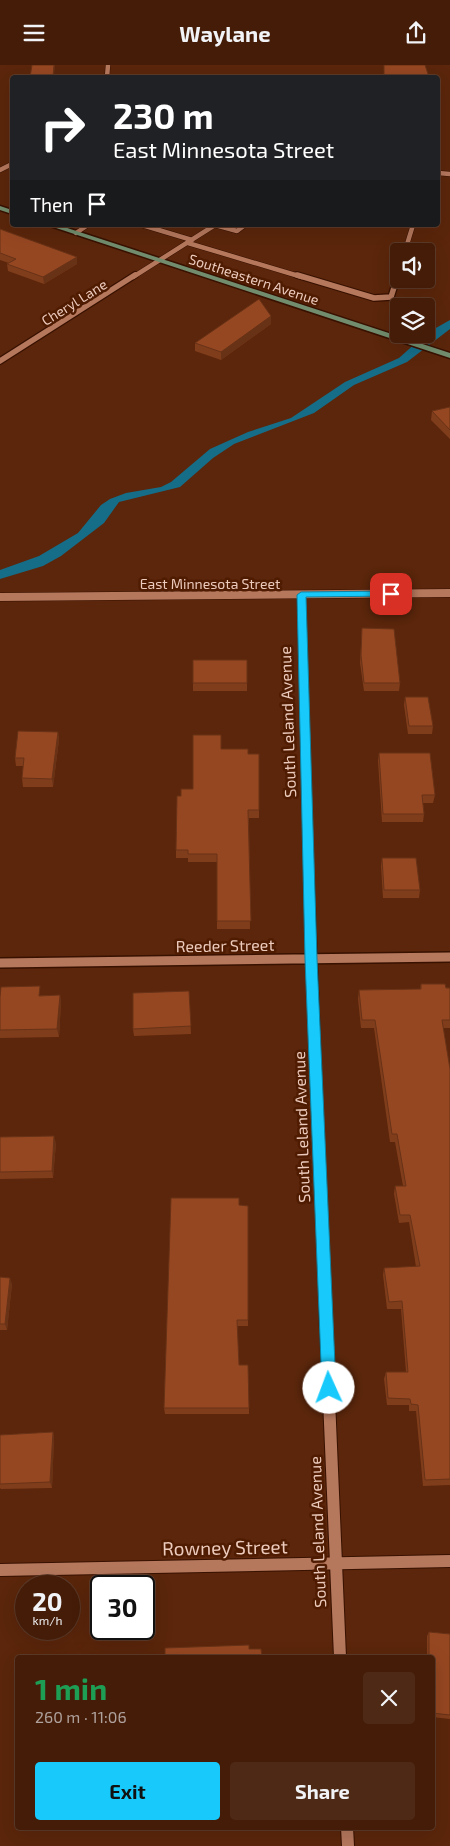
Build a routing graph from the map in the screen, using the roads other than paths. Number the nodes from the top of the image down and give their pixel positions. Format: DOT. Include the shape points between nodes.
graph roads {
  1 [pos="56,227"];
  2 [pos="85,227"];
  3 [pos="148,227"];
  4 [pos="212,227"];
  5 [pos="222,227"];
  6 [pos="242,227"];
  7 [pos="412,227"];
  8 [pos="76,233"];
  9 [pos="190,241"];
  10 [pos="407,243"];
  11 [pos="160,261"];
  12 [pos="394,288"];
  13 [pos="450,356"];
  14 [pos="0,361"];
  15 [pos="450,593"];
  16 [pos="301,595"];
  17 [pos="0,597"];
  18 [pos="450,957"];
  19 [pos="311,959"];
  20 [pos="0,963"];
  21 [pos="450,1561"];
  22 [pos="336,1564"];
  23 [pos="0,1570"];
  24 [pos="340,1655"];
  25 [pos="347,1830"];
  26 [pos="348,1846"];
  1 -- 8 [label="main road, Southeastern Avenue"];
  2 -- 8 [label="street"];
  3 -- 9 [label="street"];
  4 -- 9 [label="lane"];
  5 -- 6 [label="lane" via="237,231"];
  7 -- 10 [label="street"];
  8 -- 11 [label="main road, Southeastern Avenue"];
  9 -- 11 [label="lane"];
  9 -- 12 [label="street" via="374,298 391,297"];
  11 -- 13 [label="main road, Southeastern Avenue"];
  11 -- 14 [label="street, Cheryl Lane"];
  15 -- 16 [label="street, East Minnesota Street"];
  16 -- 17 [label="street, East Minnesota Street"];
  16 -- 19 [label="street, South Leland Avenue"];
  18 -- 19 [label="street, Reeder Street"];
  19 -- 20 [label="street, Reeder Street"];
  19 -- 22 [label="street, South Leland Avenue"];
  21 -- 22 [label="street, Rowney Street"];
  22 -- 23 [label="street, Rowney Street"];
  22 -- 24 [label="street, South Leland Avenue"];
  25 -- 26 [label="street"];
}
